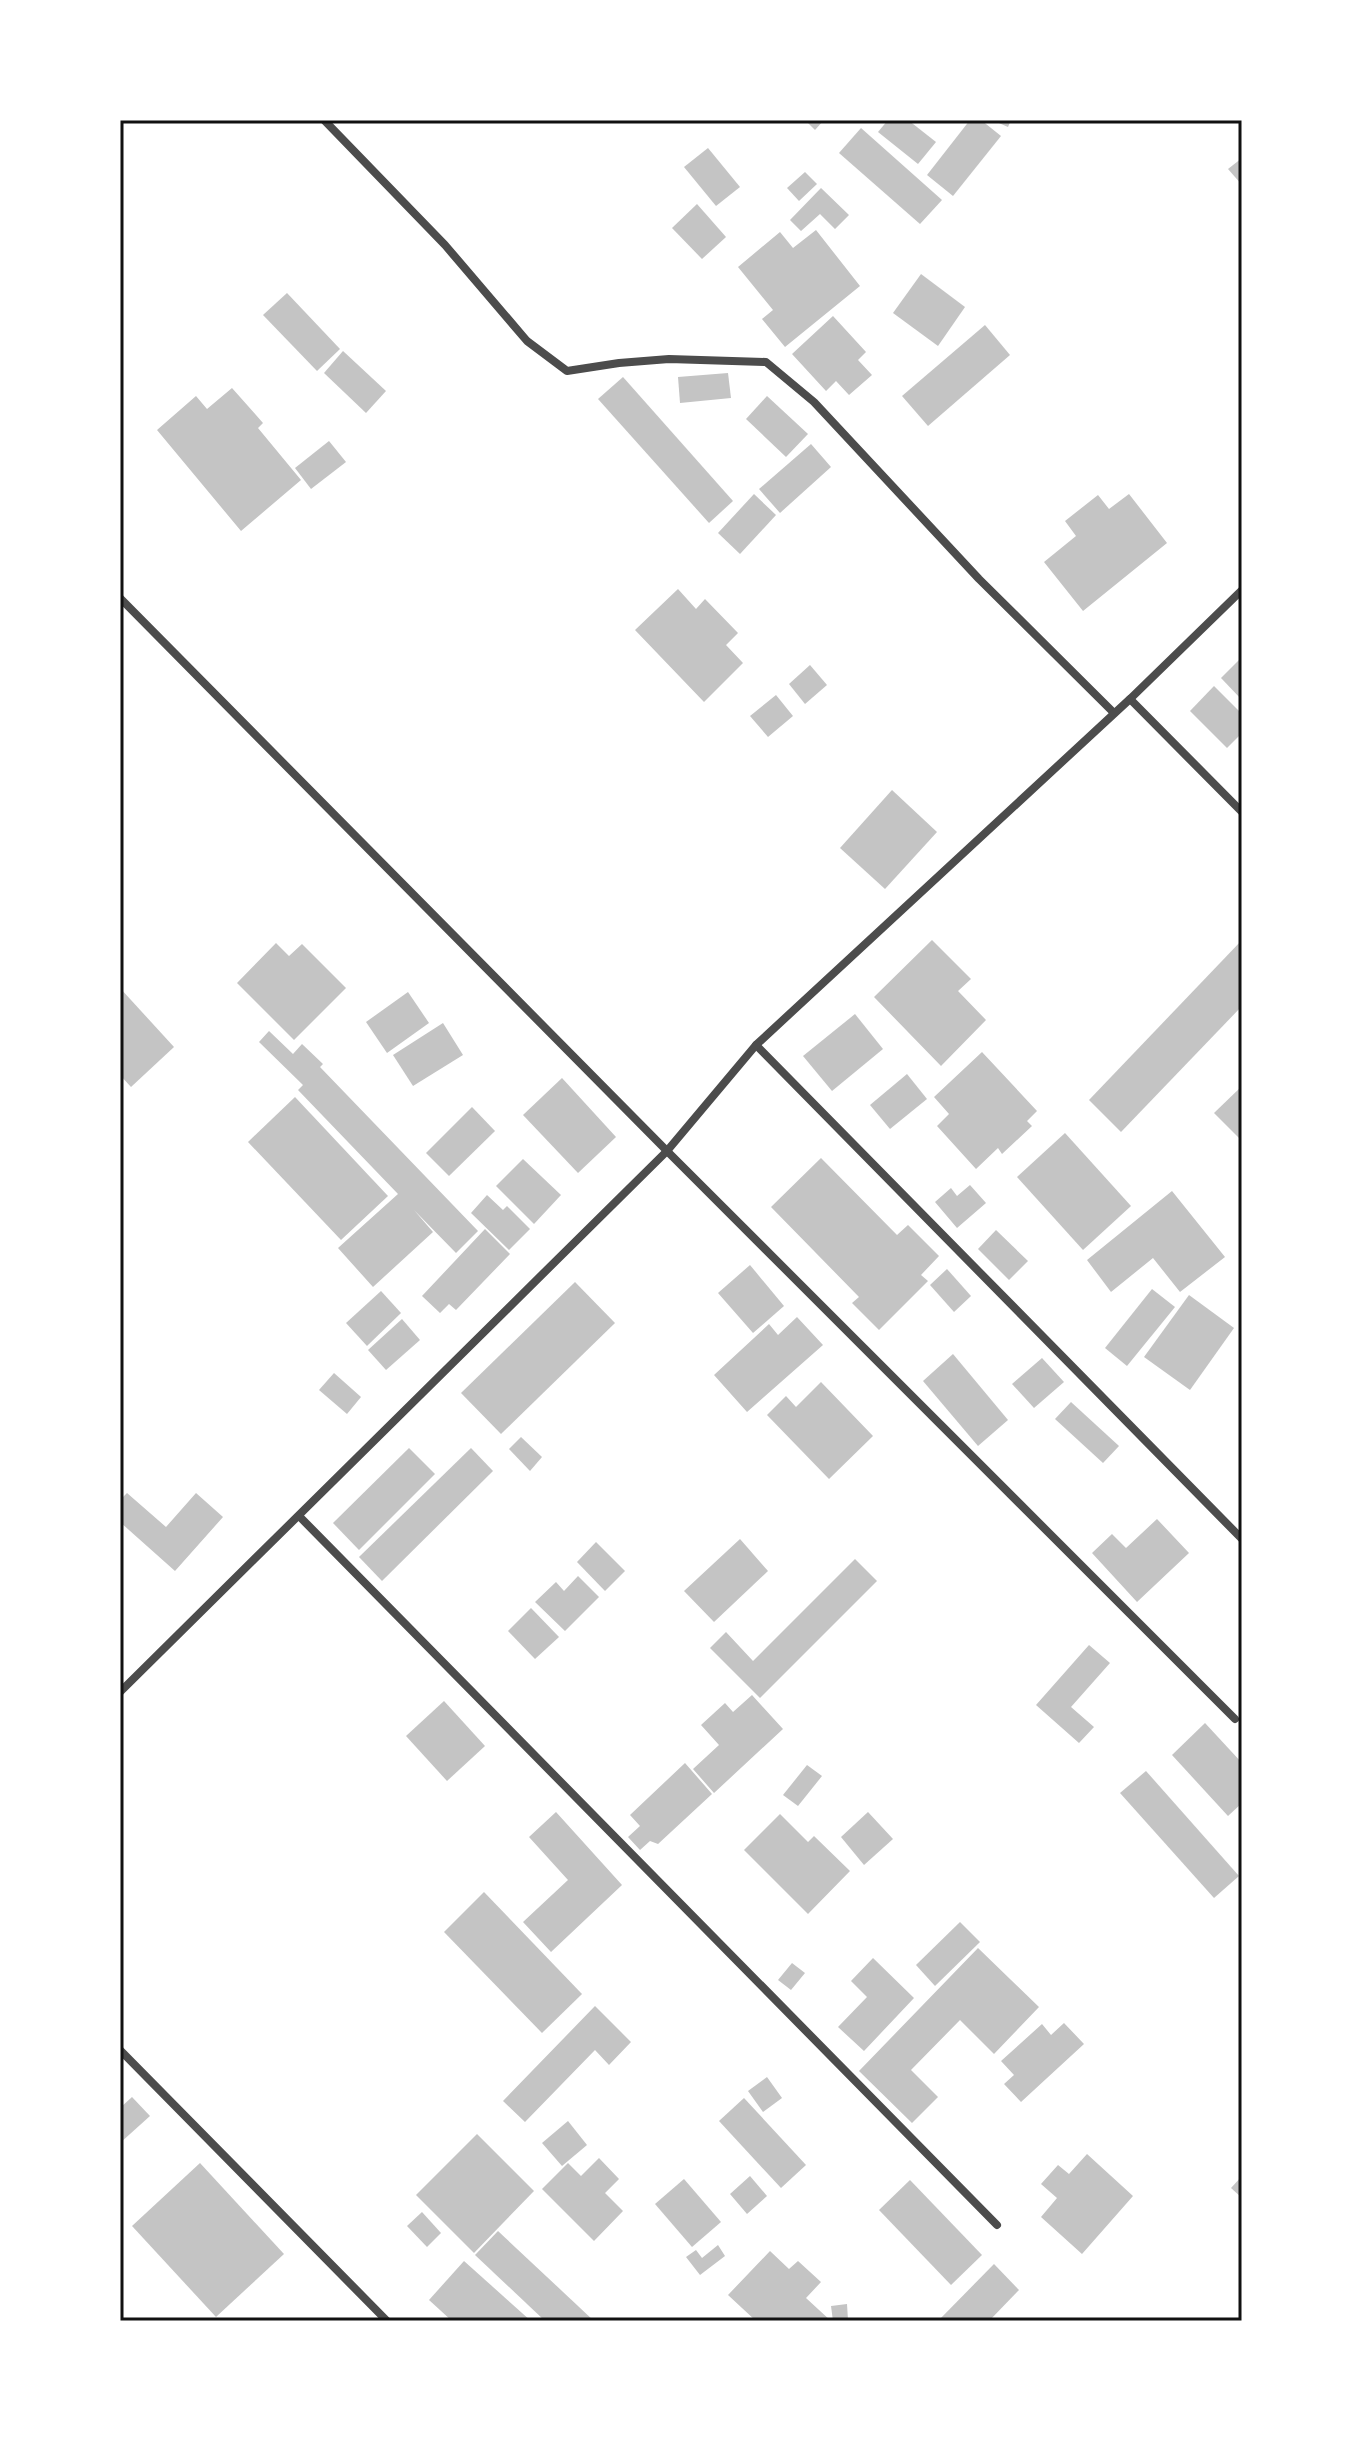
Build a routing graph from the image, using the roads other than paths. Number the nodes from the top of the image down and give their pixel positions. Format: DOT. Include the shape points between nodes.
graph roads {
  1 [pos="324,120"];
  2 [pos="1242,590"];
  3 [pos="120,598"];
  4 [pos="1130,699"];
  5 [pos="1114,713"];
  6 [pos="1242,812"];
  7 [pos="756,1045"];
  8 [pos="667,1151"];
  9 [pos="299,1516"];
  10 [pos="1242,1539"];
  11 [pos="120,1692"];
  12 [pos="1235,1719"];
  13 [pos="120,2050"];
  14 [pos="997,2225"];
  15 [pos="387,2321"];
  1 -- 5 [label="street" via="445,245 527,341 567,371 669,359 766,362 814,402 979,579"];
  2 -- 4 [label="street"];
  3 -- 8 [label="street"];
  4 -- 5 [label="street"];
  4 -- 6 [label="street"];
  5 -- 7 [label="street"];
  7 -- 8 [label="street"];
  7 -- 10 [label="street"];
  8 -- 9 [label="street"];
  8 -- 12 [label="street"];
  9 -- 11 [label="street"];
  9 -- 14 [label="street"];
  13 -- 15 [label="street"];
}
